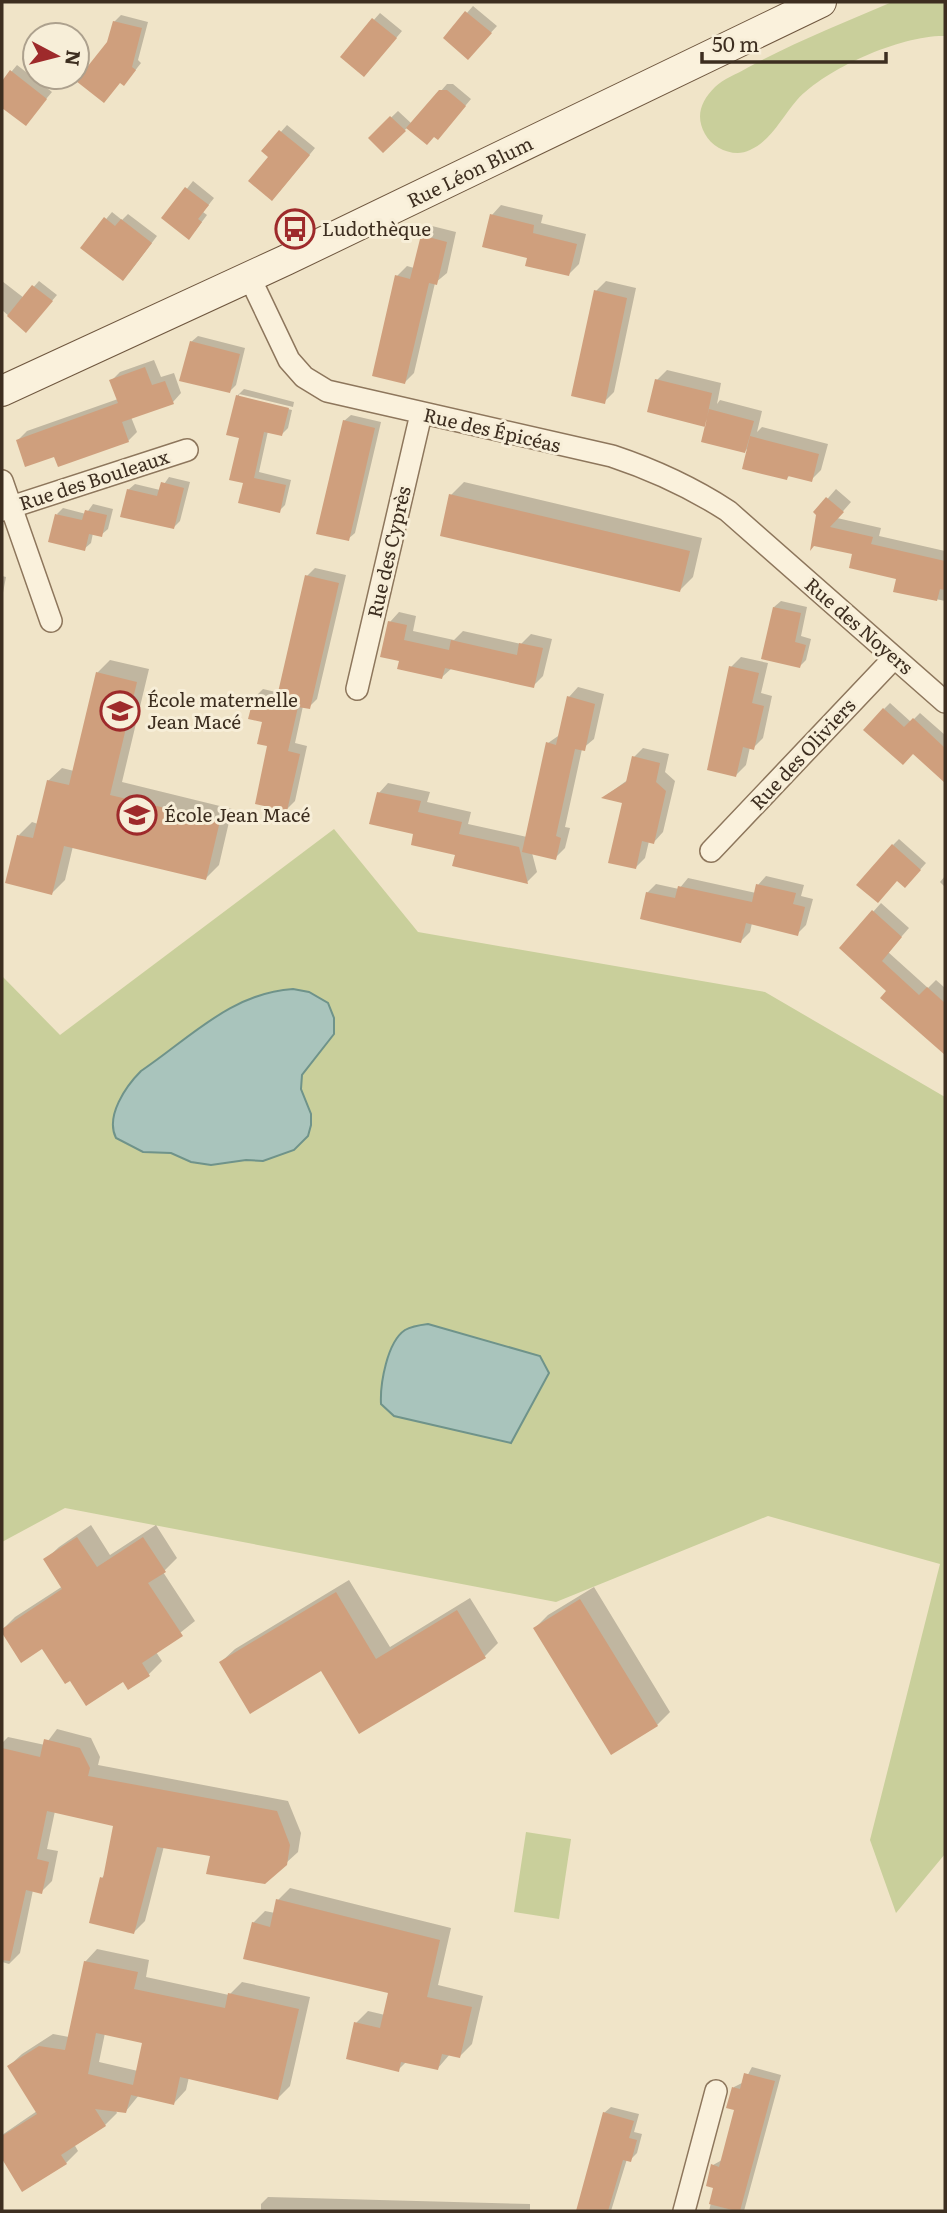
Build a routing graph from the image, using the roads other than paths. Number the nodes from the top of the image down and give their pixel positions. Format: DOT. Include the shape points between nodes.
graph roads {
  1 [pos="821,2"];
  2 [pos="249,276"];
  3 [pos="2,391"];
  4 [pos="421,414"];
  5 [pos="187,450"];
  6 [pos="2,481"];
  7 [pos="6,508"];
  8 [pos="773,551"];
  9 [pos="51,621"];
  10 [pos="894,658"];
  11 [pos="357,689"];
  12 [pos="945,702"];
  13 [pos="711,851"];
  14 [pos="716,2091"];
  15 [pos="684,2211"];
  1 -- 2 [label="main road, Rue Léon Blum"];
  2 -- 3 [label="main road, Rue Léon Blum"];
  2 -- 4 [label="street, Rue des Épicéas" via="289,360 304,377 327,391"];
  4 -- 8 [label="street, Rue des Épicéas" via="612,456 657,471 691,486 728,511"];
  4 -- 11 [label="street, Rue des Cyprès"];
  5 -- 7 [label="street, Rue des Bouleaux"];
  6 -- 7 [label="street"];
  7 -- 9 [label="street"];
  8 -- 10 [label="street, Rue des Noyers"];
  10 -- 12 [label="street, Rue des Noyers"];
  10 -- 13 [label="street, Rue des Oliviers"];
  14 -- 15 [label="street"];
}
